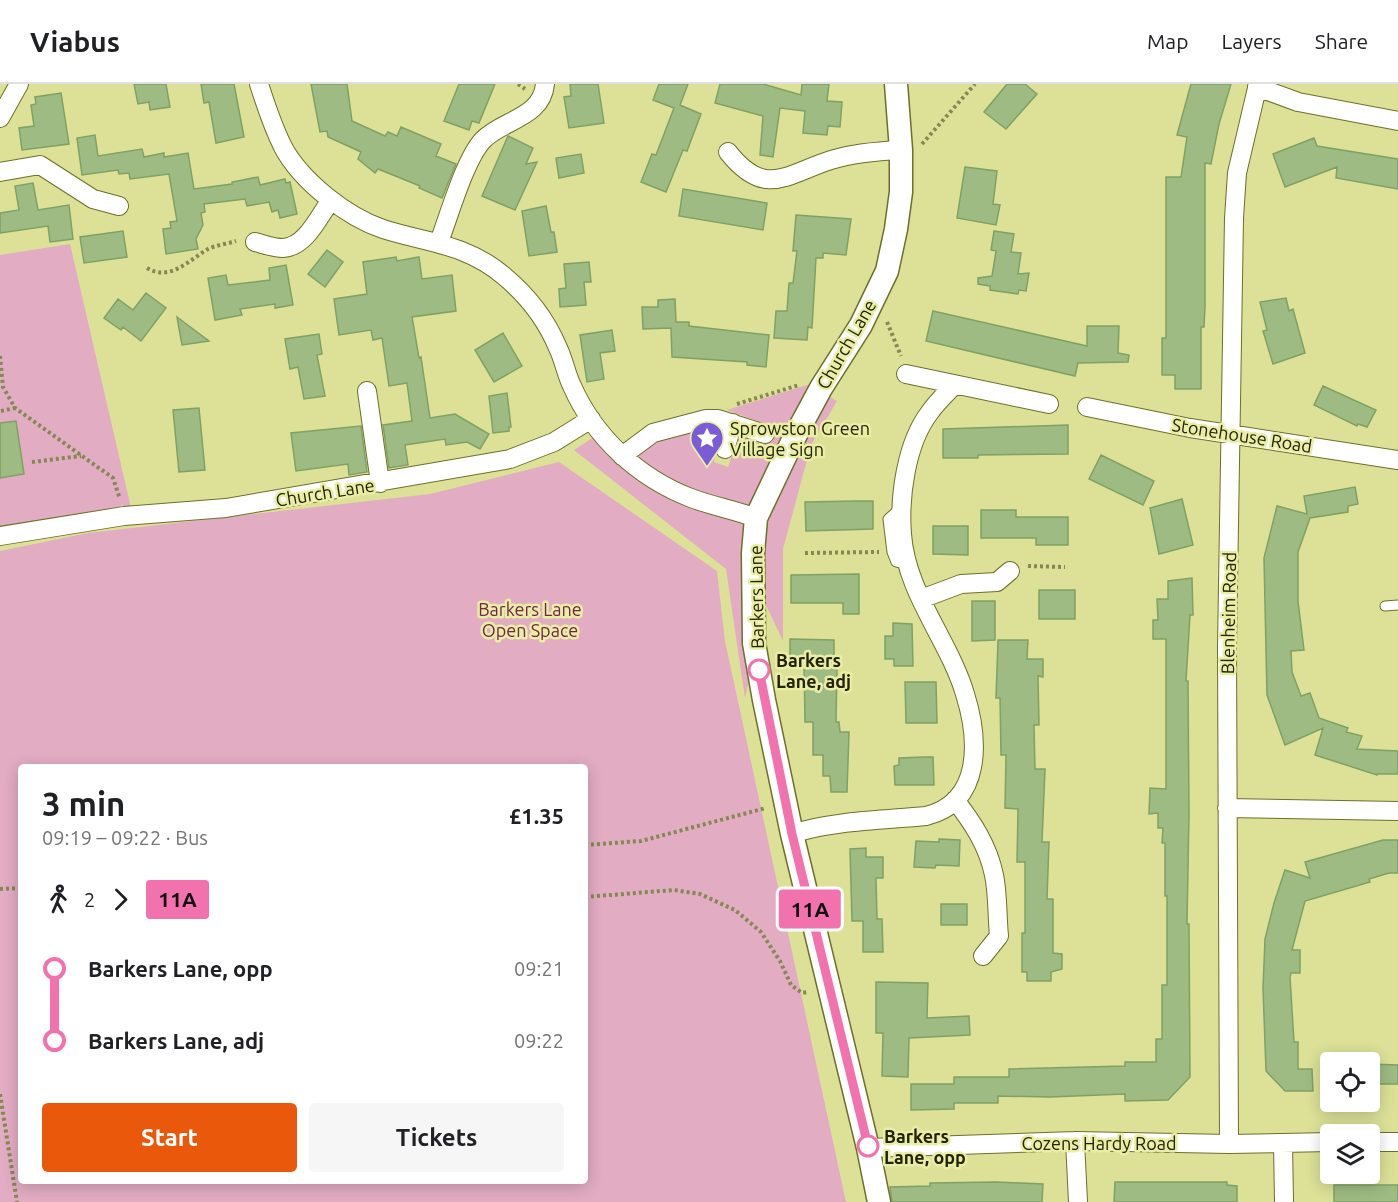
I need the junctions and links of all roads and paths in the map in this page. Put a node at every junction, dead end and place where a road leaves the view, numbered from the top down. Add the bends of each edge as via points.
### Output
1 (19, 84) edge
2 (259, 84) edge
3 (545, 84) edge
4 (896, 84) edge
5 (975, 84) edge
6 (1258, 85) edge
7 (0, 118) edge
8 (1398, 121) edge
9 (901, 150) junction
10 (728, 152) dead end
11 (0, 169) edge
12 (331, 200) junction
13 (119, 206) dead end
14 (255, 242) joint
15 (440, 242) junction
16 (147, 268) dead end
17 (890, 312) dead end
18 (896, 346) dead end
19 (0, 356) edge
20 (906, 374) dead end
21 (954, 385) junction
22 (821, 388) junction
23 (368, 391) dead end
24 (1049, 404) dead end
25 (1087, 407) dead end
26 (15, 408) junction
27 (1, 411) edge
28 (591, 419) junction
29 (725, 421) junction
30 (765, 434) dead end
31 (1231, 434) junction
32 (725, 449) dead end
33 (81, 456) junction
34 (622, 456) junction
35 (1398, 460) edge
36 (32, 462) dead end
37 (380, 483) junction
38 (122, 505) dead end
39 (901, 507) junction
40 (756, 518) junction
41 (0, 536) edge
42 (892, 552) junction
43 (805, 553) dead end
44 (908, 565) junction
45 (1065, 567) dead end
46 (1010, 571) joint
47 (921, 599) junction
48 (1398, 605) edge
49 (1385, 606) dead end
50 (955, 800) junction
51 (786, 803) junction
52 (1227, 808) junction
53 (1398, 811) edge
54 (792, 834) junction
55 (588, 845) edge
56 (18, 888) edge
57 (0, 889) edge
58 (588, 897) edge
59 (983, 956) dead end
60 (830, 987) junction
61 (0, 1094) edge
62 (1075, 1141) junction
63 (1380, 1142) edge
64 (1398, 1142) edge
65 (1283, 1143) junction
66 (1320, 1143) edge
67 (1229, 1144) junction
68 (868, 1148) junction
69 (17, 1202) edge
70 (879, 1202) edge
71 (1078, 1202) edge
72 (1284, 1202) edge

1 - 7 street
2 - 12 street via 284,149 304,176
3 - 15 street via 533,109 493,130 481,142 472,156
4 - 9 street, Church Lane
5 - 9 path via 919,148
6 - 8 street via 1298,102
6 - 31 street, Blenheim Road via 1237,173
9 - 10 street via 852,155 773,180 741,169
9 - 22 street, Church Lane via 901,192 887,271 861,326
11 - 13 street via 40,165 93,199
12 - 14 street via 304,239 293,246 281,248
12 - 15 street via 383,229
14 - 16 path via 210,248 166,273
15 - 28 street via 477,257 527,296 546,322 572,387
17 - 18 path via 886,323
19 - 26 path via 3,387
20 - 21 street
21 - 24 street
21 - 39 street via 928,413 912,446
22 - 29 path via 810,382 725,407
22 - 40 street, Church Lane
23 - 37 street
25 - 31 street, Stonehouse Road
26 - 27 path
26 - 33 path
28 - 34 street
28 - 37 street, Church Lane via 554,442 510,459
29 - 30 street
29 - 32 street
29 - 34 street via 706,419 653,433
31 - 35 street, Stonehouse Road
31 - 52 street, Blenheim Road
33 - 36 path
33 - 38 path via 113,478
34 - 40 street via 692,498
37 - 41 street, Church Lane via 226,508 124,516
39 - 42 lane via 888,519
39 - 44 street
40 - 51 street, Barkers Lane via 754,643
42 - 43 path
42 - 44 lane via 896,562
44 - 47 street
45 - 46 path via 1025,566
46 - 47 street via 997,582 961,584
47 - 50 street via 950,656 972,726 974,761 968,784
48 - 49 lane
50 - 54 street via 939,813 926,816 804,829
50 - 59 street via 972,821 995,876 999,936
51 - 54 street, Barkers Lane
51 - 55 path via 641,841
52 - 53 street
52 - 67 street, Blenheim Road
54 - 60 street, Barkers Lane
56 - 57 path
58 - 60 path via 674,890 700,894 735,910 761,932 791,985 802,993
60 - 68 street, Barkers Lane
61 - 69 path
62 - 67 street, Cozens Hardy Road
62 - 68 street, Cozens Hardy Road
62 - 71 street
63 - 64 street
65 - 66 street, Cozens Hardy Road
65 - 67 street, Cozens Hardy Road
65 - 72 street
68 - 70 street, Barkers Lane

